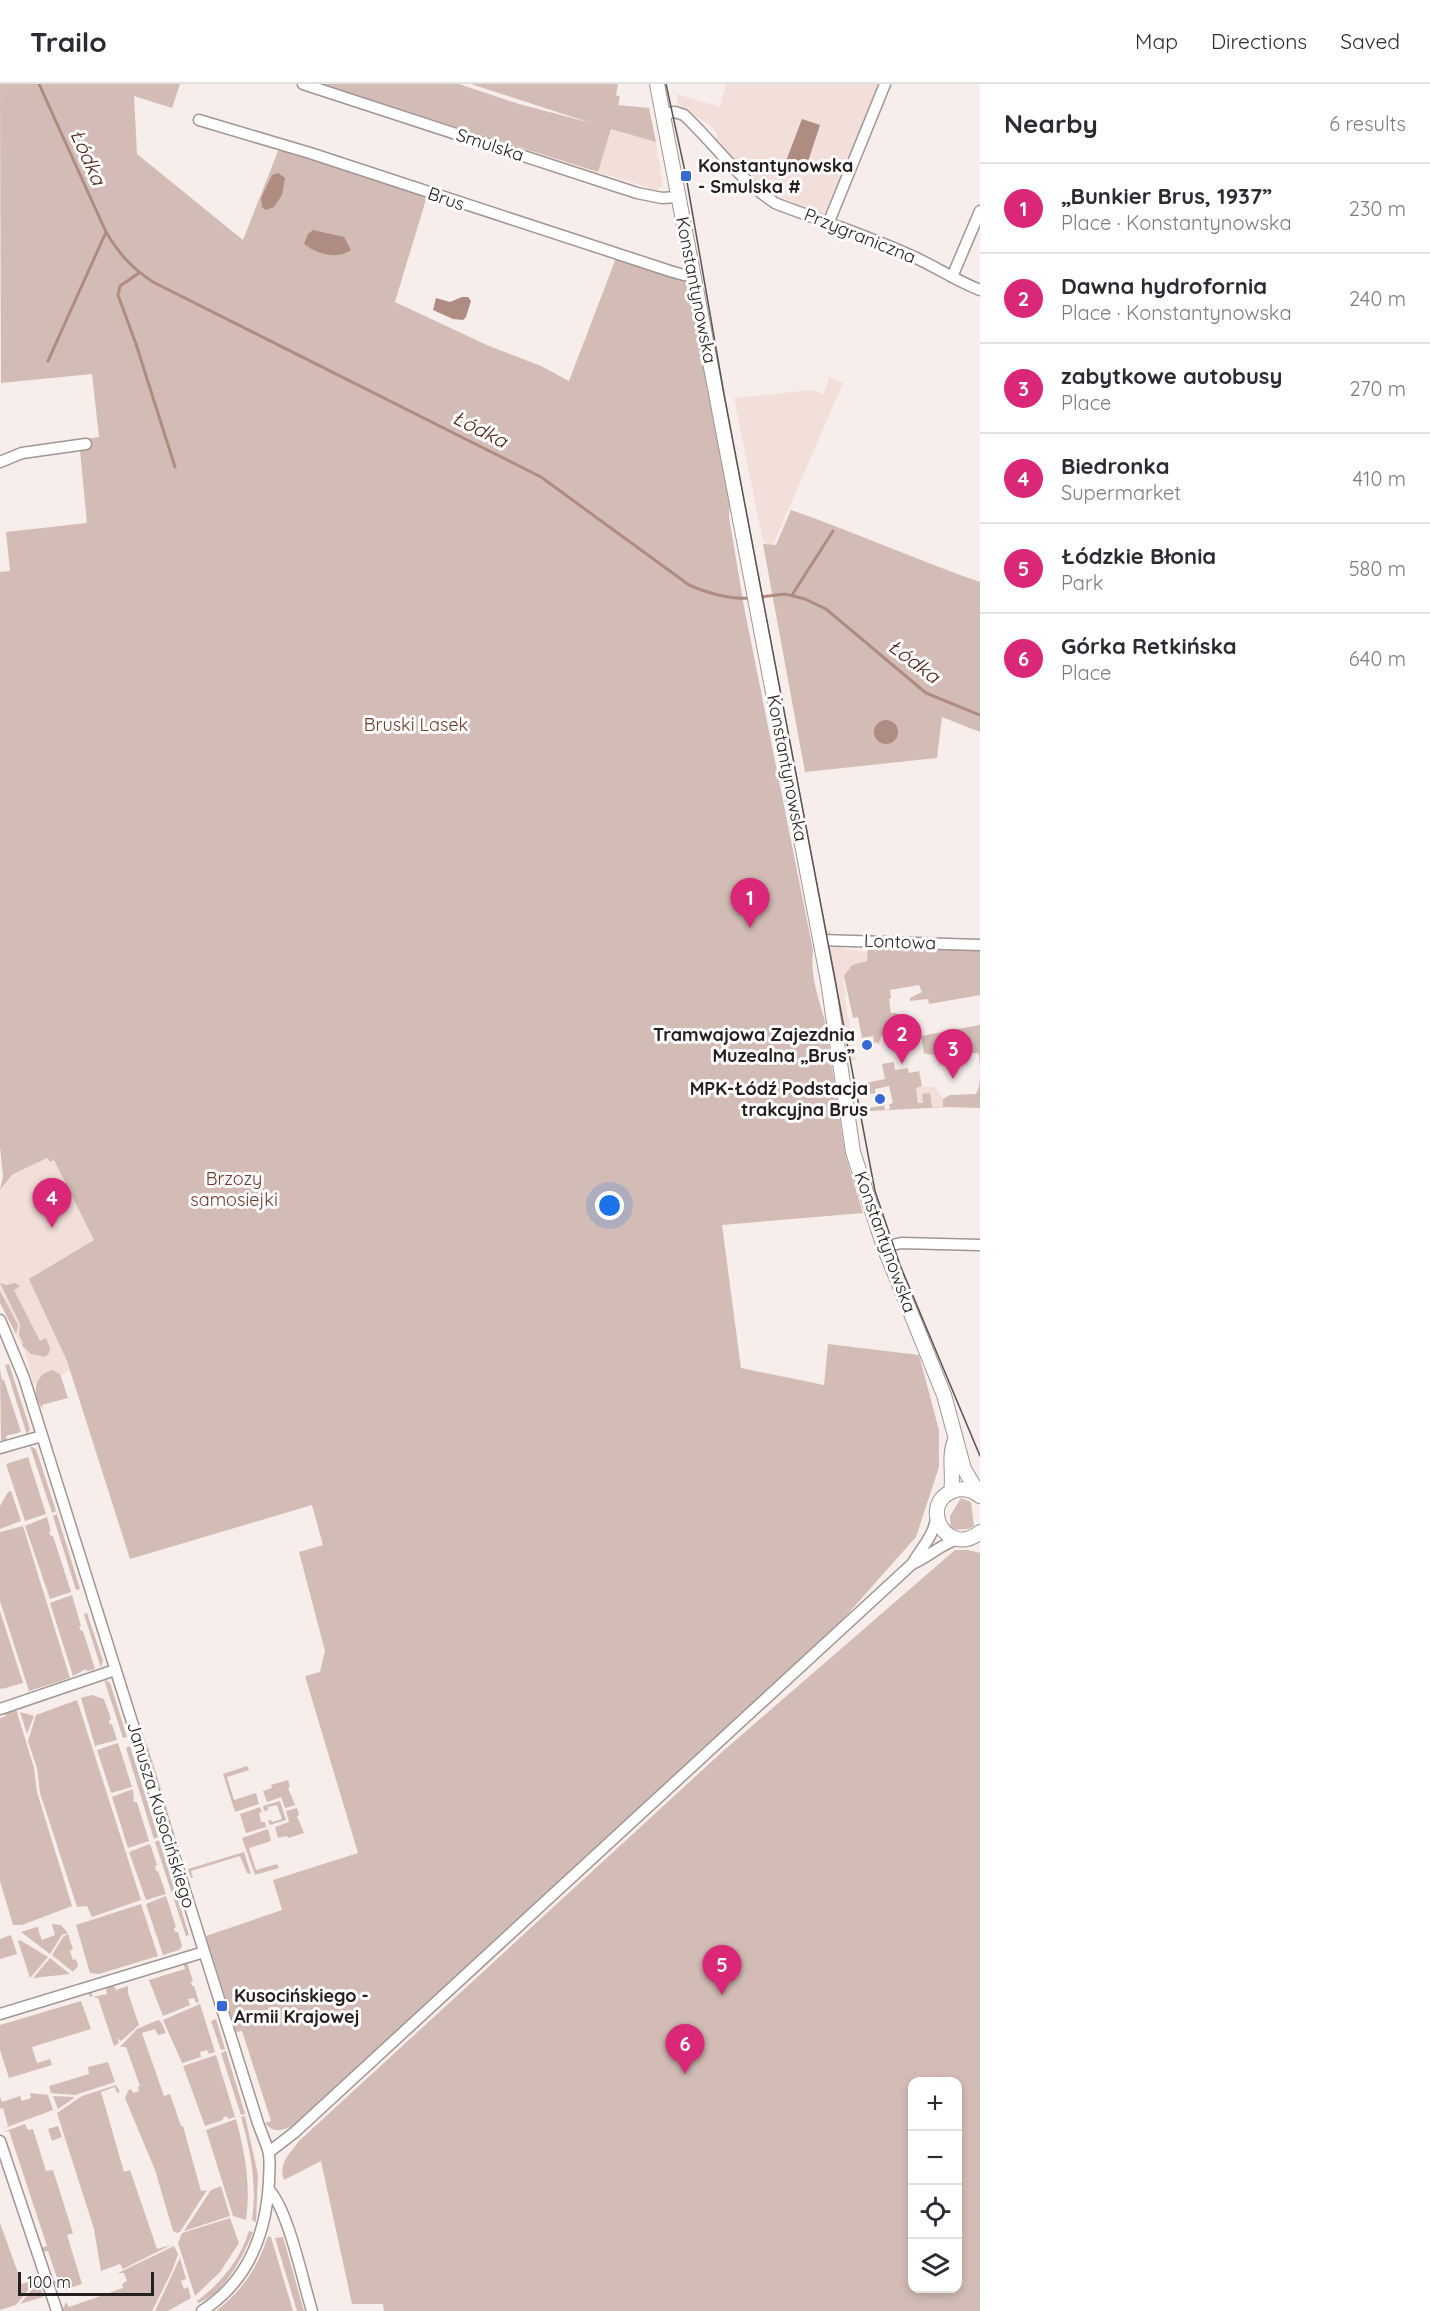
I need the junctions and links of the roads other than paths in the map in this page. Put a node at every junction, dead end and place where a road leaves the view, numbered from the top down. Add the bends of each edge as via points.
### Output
1 (303, 84) edge
2 (657, 84) edge
3 (885, 84) edge
4 (662, 114) junction
5 (199, 120) dead end
6 (678, 197) junction
7 (980, 211) edge
8 (828, 224) junction
9 (694, 274) junction
10 (952, 277) junction
11 (980, 290) edge
12 (86, 444) dead end
13 (0, 462) edge
14 (820, 940) junction
15 (980, 945) edge
16 (980, 1245) edge
17 (884, 1247) junction
18 (0, 1320) edge
19 (42, 1436) junction
20 (955, 1440) junction
21 (0, 1448) edge
22 (951, 1492) junction
23 (980, 1496) edge
24 (937, 1515) junction
25 (980, 1532) edge
26 (962, 1540) junction
27 (980, 1546) edge
28 (912, 1564) junction
29 (116, 1670) junction
30 (0, 1708) edge
31 (204, 1952) junction
32 (0, 2013) edge
33 (0, 2141) edge
34 (269, 2152) junction
35 (268, 2190) junction
36 (57, 2311) edge
37 (202, 2311) edge
38 (312, 2311) edge

1 - 6 street, Smulska via 636,193
2 - 4 main road, Konstantynowska
3 - 8 street
4 - 6 main road, Konstantynowska
4 - 8 street, Przygraniczna via 684,115 755,189 775,202
5 - 9 street, Brus via 670,271
6 - 9 main road, Konstantynowska
7 - 10 street
8 - 10 street, Przygraniczna via 914,257
9 - 14 main road, Konstantynowska
10 - 11 street, Przygraniczna
12 - 13 street via 22,453
14 - 15 street, Lontowa
14 - 17 main road, Konstantynowska via 854,1152
16 - 17 street via 901,1243
17 - 20 main road, Konstantynowska via 939,1381
18 - 19 street, Janusza Kusocińskiego via 22,1371
19 - 21 street
19 - 29 street, Janusza Kusocińskiego
20 - 22 main road, Konstantynowska via 951,1449
20 - 23 main road, Konstantynowska via 967,1477
22 - 23 main road via 966,1489
22 - 24 main road via 940,1503
24 - 26 main road via 945,1533
24 - 28 street via 930,1540
25 - 26 main road
26 - 27 main road
26 - 28 street via 951,1541
28 - 34 street
29 - 30 street
29 - 31 street, Janusza Kusocińskiego
31 - 32 street
31 - 34 street, Janusza Kusocińskiego
33 - 36 street
34 - 35 street, Janusza Kusocińskiego
35 - 37 street, Janusza Kusocińskiego via 261,2233 250,2260 227,2291
35 - 38 street via 283,2212

